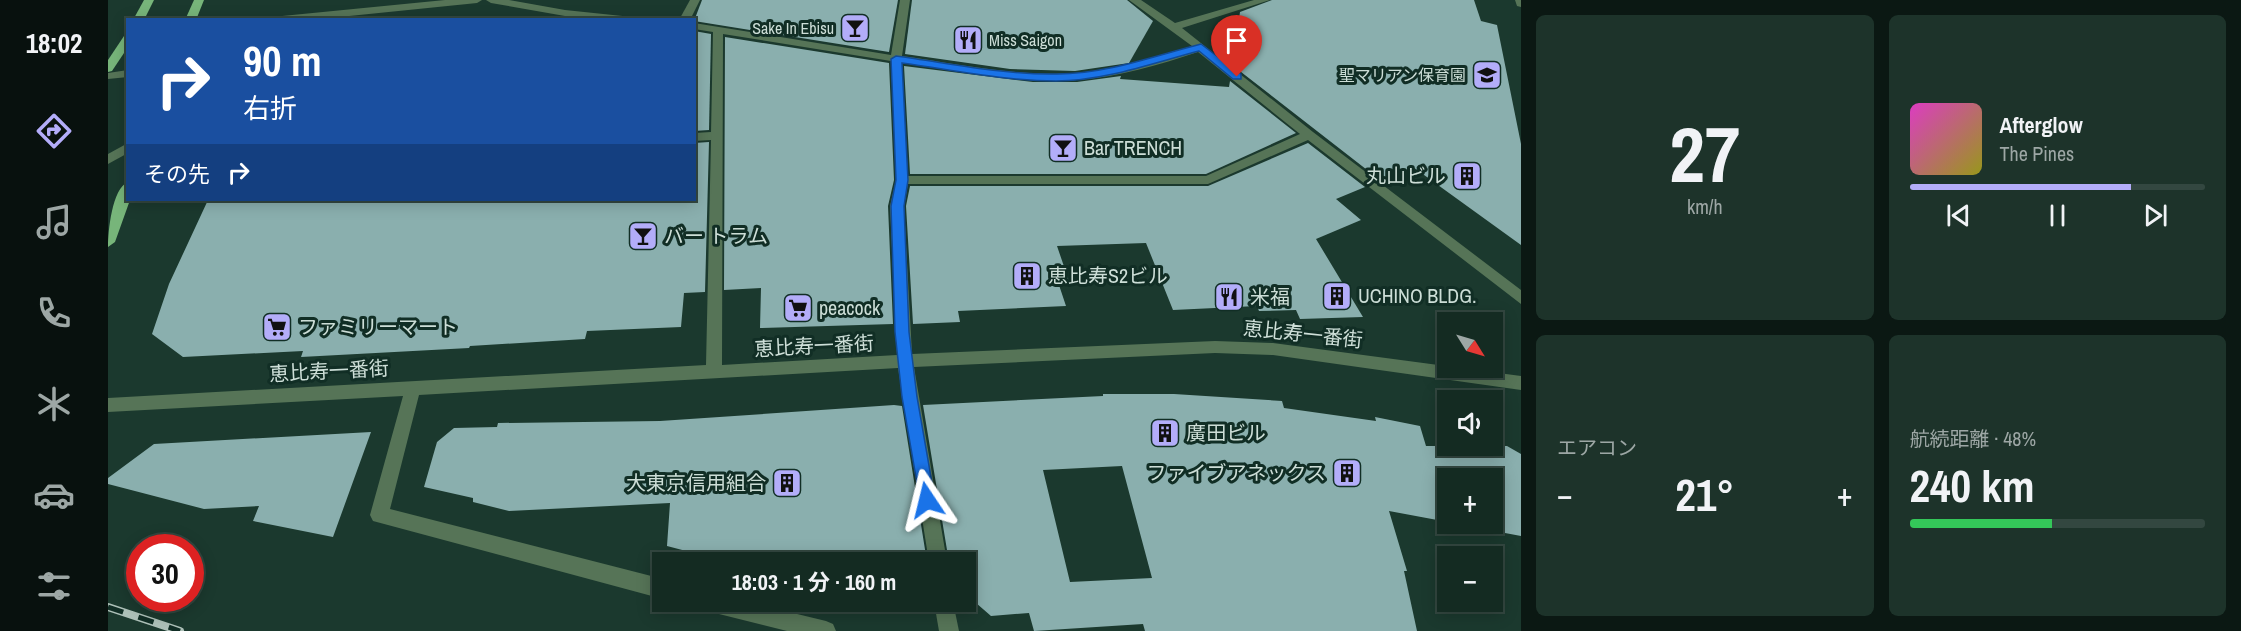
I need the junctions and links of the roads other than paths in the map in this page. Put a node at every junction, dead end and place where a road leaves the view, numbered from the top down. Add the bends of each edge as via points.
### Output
1 (149, 0) edge
2 (199, 0) edge
3 (477, 0) edge
4 (491, 0) edge
5 (695, 0) edge
6 (905, 0) edge
7 (1134, 0) edge
8 (1265, 0) edge
9 (417, 6) junction
10 (139, 18) edge
11 (191, 18) edge
12 (293, 18) edge
13 (414, 18) edge
14 (613, 18) edge
15 (685, 18) edge
16 (696, 26) edge
17 (1174, 27) junction
18 (718, 30) junction
19 (126, 41) edge
20 (1201, 47) junction
21 (896, 59) junction
22 (108, 69) edge
23 (126, 74) edge
24 (108, 76) edge
25 (1309, 135) junction
26 (717, 136) junction
27 (696, 138) edge
28 (126, 148) edge
29 (108, 160) edge
30 (902, 180) junction
31 (126, 192) edge
32 (108, 242) edge
33 (1521, 298) edge
34 (906, 362) junction
35 (714, 372) junction
36 (1521, 383) edge
37 (413, 388) junction
38 (108, 405) edge
39 (936, 552) edge
40 (652, 586) edge
41 (750, 612) edge
42 (946, 612) edge
43 (825, 631) edge
44 (949, 631) edge

1 - 10 main road
2 - 11 main road
3 - 9 street
4 - 14 street
5 - 15 street
6 - 21 street
7 - 17 street
8 - 17 street
9 - 12 street
9 - 13 street
16 - 18 street
17 - 20 street
18 - 21 street
18 - 26 street
19 - 22 main road
20 - 21 street via 1101,73 1058,78
20 - 25 street
21 - 30 street
23 - 24 street
25 - 30 street via 1208,180
25 - 33 street
26 - 27 street
26 - 35 street
28 - 29 street
30 - 34 street via 897,206
31 - 32 main road
34 - 35 street, 恵比寿一番街
34 - 36 street, 恵比寿一番街 via 1238,348
34 - 39 street
35 - 37 street, 恵比寿一番街
37 - 38 street, 恵比寿一番街
37 - 40 street via 379,516
41 - 43 street
42 - 44 street

